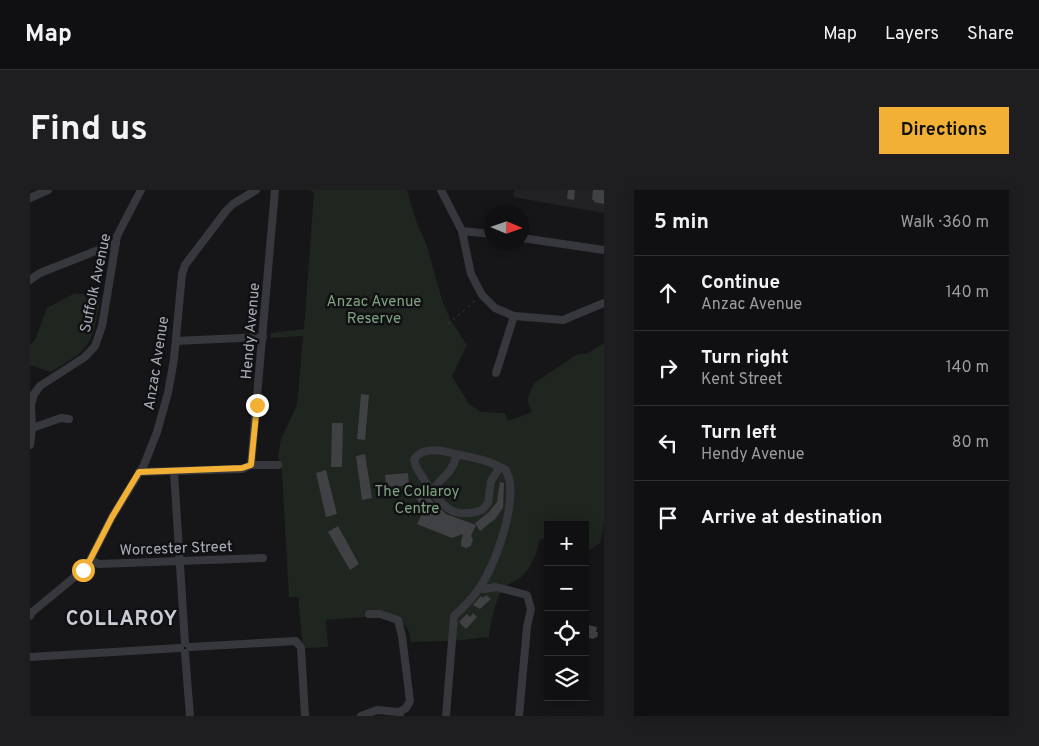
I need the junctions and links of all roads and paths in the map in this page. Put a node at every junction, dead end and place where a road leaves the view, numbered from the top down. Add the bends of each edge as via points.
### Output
1 (48, 190) edge
2 (141, 190) edge
3 (256, 190) edge
4 (275, 190) edge
5 (441, 190) edge
6 (30, 198) edge
7 (462, 231) junction
8 (484, 233) edge
9 (529, 239) edge
10 (116, 244) junction
11 (604, 250) edge
12 (30, 280) edge
13 (482, 295) junction
14 (604, 303) edge
15 (514, 316) junction
16 (448, 324) dead end
17 (263, 337) junction
18 (176, 341) junction
19 (496, 373) dead end
20 (69, 419) dead end
21 (32, 428) junction
22 (30, 446) edge
23 (460, 456) junction
24 (251, 465) junction
25 (278, 465) dead end
26 (500, 466) junction
27 (139, 472) junction
28 (174, 472) junction
29 (432, 492) junction
30 (263, 558) dead end
31 (90, 560) junction
32 (179, 561) junction
33 (480, 588) junction
34 (30, 613) edge
35 (369, 614) dead end
36 (185, 648) junction
37 (30, 657) edge
38 (400, 714) edge
39 (190, 716) edge
40 (305, 716) edge
41 (362, 716) edge
42 (446, 716) edge
43 (519, 716) edge

1 - 6 street
2 - 10 street, Suffolk Avenue
3 - 18 street, Anzac Avenue via 226,211 185,265
4 - 17 street, Hendy Avenue
5 - 7 street
7 - 8 street
7 - 13 street via 471,274
9 - 11 street
10 - 12 street via 40,272
10 - 21 street, Suffolk Avenue via 102,326 95,346 85,357 40,386 30,405
13 - 15 street via 495,308
13 - 16 path
14 - 15 street via 563,320
15 - 19 street
17 - 18 street
17 - 24 street, Hendy Avenue
18 - 27 street, Anzac Avenue via 168,393 157,432
20 - 21 street via 61,418
21 - 22 street, Suffolk Avenue
23 - 26 street via 483,459
23 - 29 street via 456,457 446,478
23 - 29 street via 432,450 418,454 414,459
24 - 25 street
24 - 28 street
26 - 29 street via 491,482 488,503 482,510 462,515 438,501
26 - 33 street via 506,470 510,483 510,500 498,550
27 - 28 street
27 - 31 street, Anzac Avenue
28 - 32 street
30 - 32 street, Worcester Street
31 - 32 street, Worcester Street via 99,564
31 - 34 street, Anzac Avenue via 83,570
32 - 36 street
33 - 42 street via 454,616
33 - 43 street via 496,587 527,595 531,609
35 - 38 street via 398,620 410,701
36 - 37 street
36 - 39 street
36 - 40 street via 296,641 301,648
38 - 41 street via 377,710

